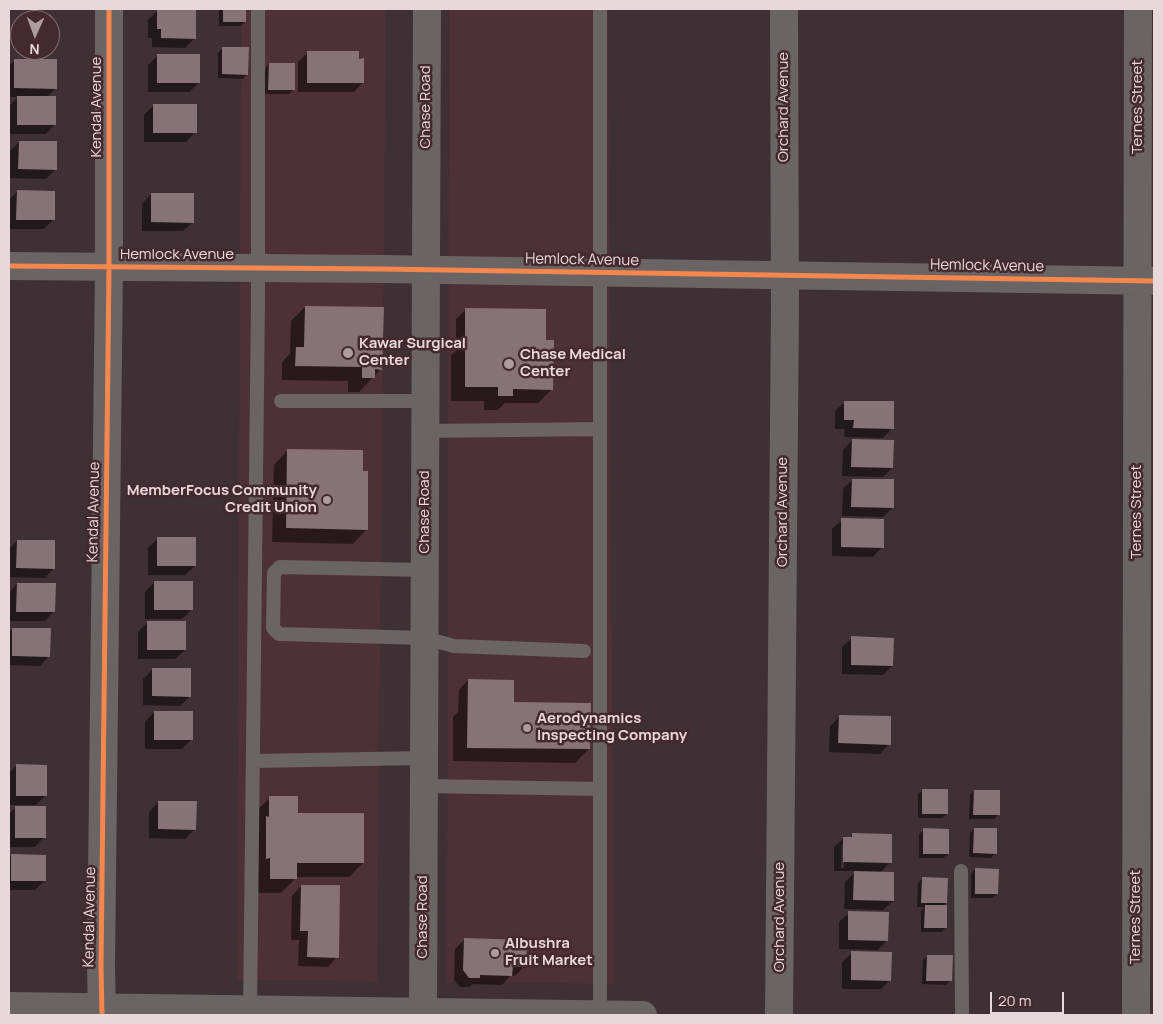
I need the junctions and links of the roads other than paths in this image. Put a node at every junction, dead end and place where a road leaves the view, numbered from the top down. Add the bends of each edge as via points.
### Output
1 (109, 9) edge
2 (258, 9) edge
3 (426, 9) edge
4 (600, 9) edge
5 (784, 9) edge
6 (1138, 9) edge
7 (9, 266) edge
8 (109, 267) junction
9 (259, 268) junction
10 (426, 270) junction
11 (600, 272) junction
12 (784, 275) junction
13 (1146, 281) edge
14 (281, 401) dead end
15 (425, 401) junction
16 (600, 429) junction
17 (426, 431) junction
18 (425, 570) junction
19 (425, 638) junction
20 (584, 651) dead end
21 (424, 758) junction
22 (253, 761) junction
23 (424, 786) junction
24 (600, 789) junction
25 (961, 872) dead end
26 (9, 1006) edge
27 (102, 1011) edge
28 (250, 1012) edge
29 (423, 1014) edge
30 (600, 1015) edge
31 (643, 1015) edge
32 (779, 1015) edge
33 (962, 1015) edge
34 (1136, 1015) edge

1 - 8 street, Kendal Avenue
2 - 9 lane
3 - 10 street, Chase Road
4 - 11 lane
5 - 12 street, Orchard Avenue
6 - 13 street, Ternes Street
7 - 8 street, Hemlock Avenue
8 - 9 street, Hemlock Avenue
8 - 27 street, Kendal Avenue
9 - 10 street, Hemlock Avenue
9 - 22 lane
10 - 11 street, Hemlock Avenue
10 - 15 street, Chase Road
11 - 12 street, Hemlock Avenue
11 - 16 lane
12 - 13 street, Hemlock Avenue
12 - 32 street, Orchard Avenue
13 - 34 street, Ternes Street
14 - 15 lane
15 - 17 street, Chase Road
16 - 17 lane
16 - 24 lane
17 - 18 street, Chase Road
18 - 19 street, Chase Road
18 - 19 lane via 280,567 274,573 273,628 279,634
19 - 20 lane via 454,646
19 - 21 street, Chase Road
21 - 22 lane
21 - 23 street, Chase Road
22 - 28 lane
23 - 24 lane
23 - 29 street, Chase Road
24 - 30 lane
25 - 33 lane
26 - 27 street
27 - 28 street
28 - 29 street
29 - 30 street
30 - 31 street

